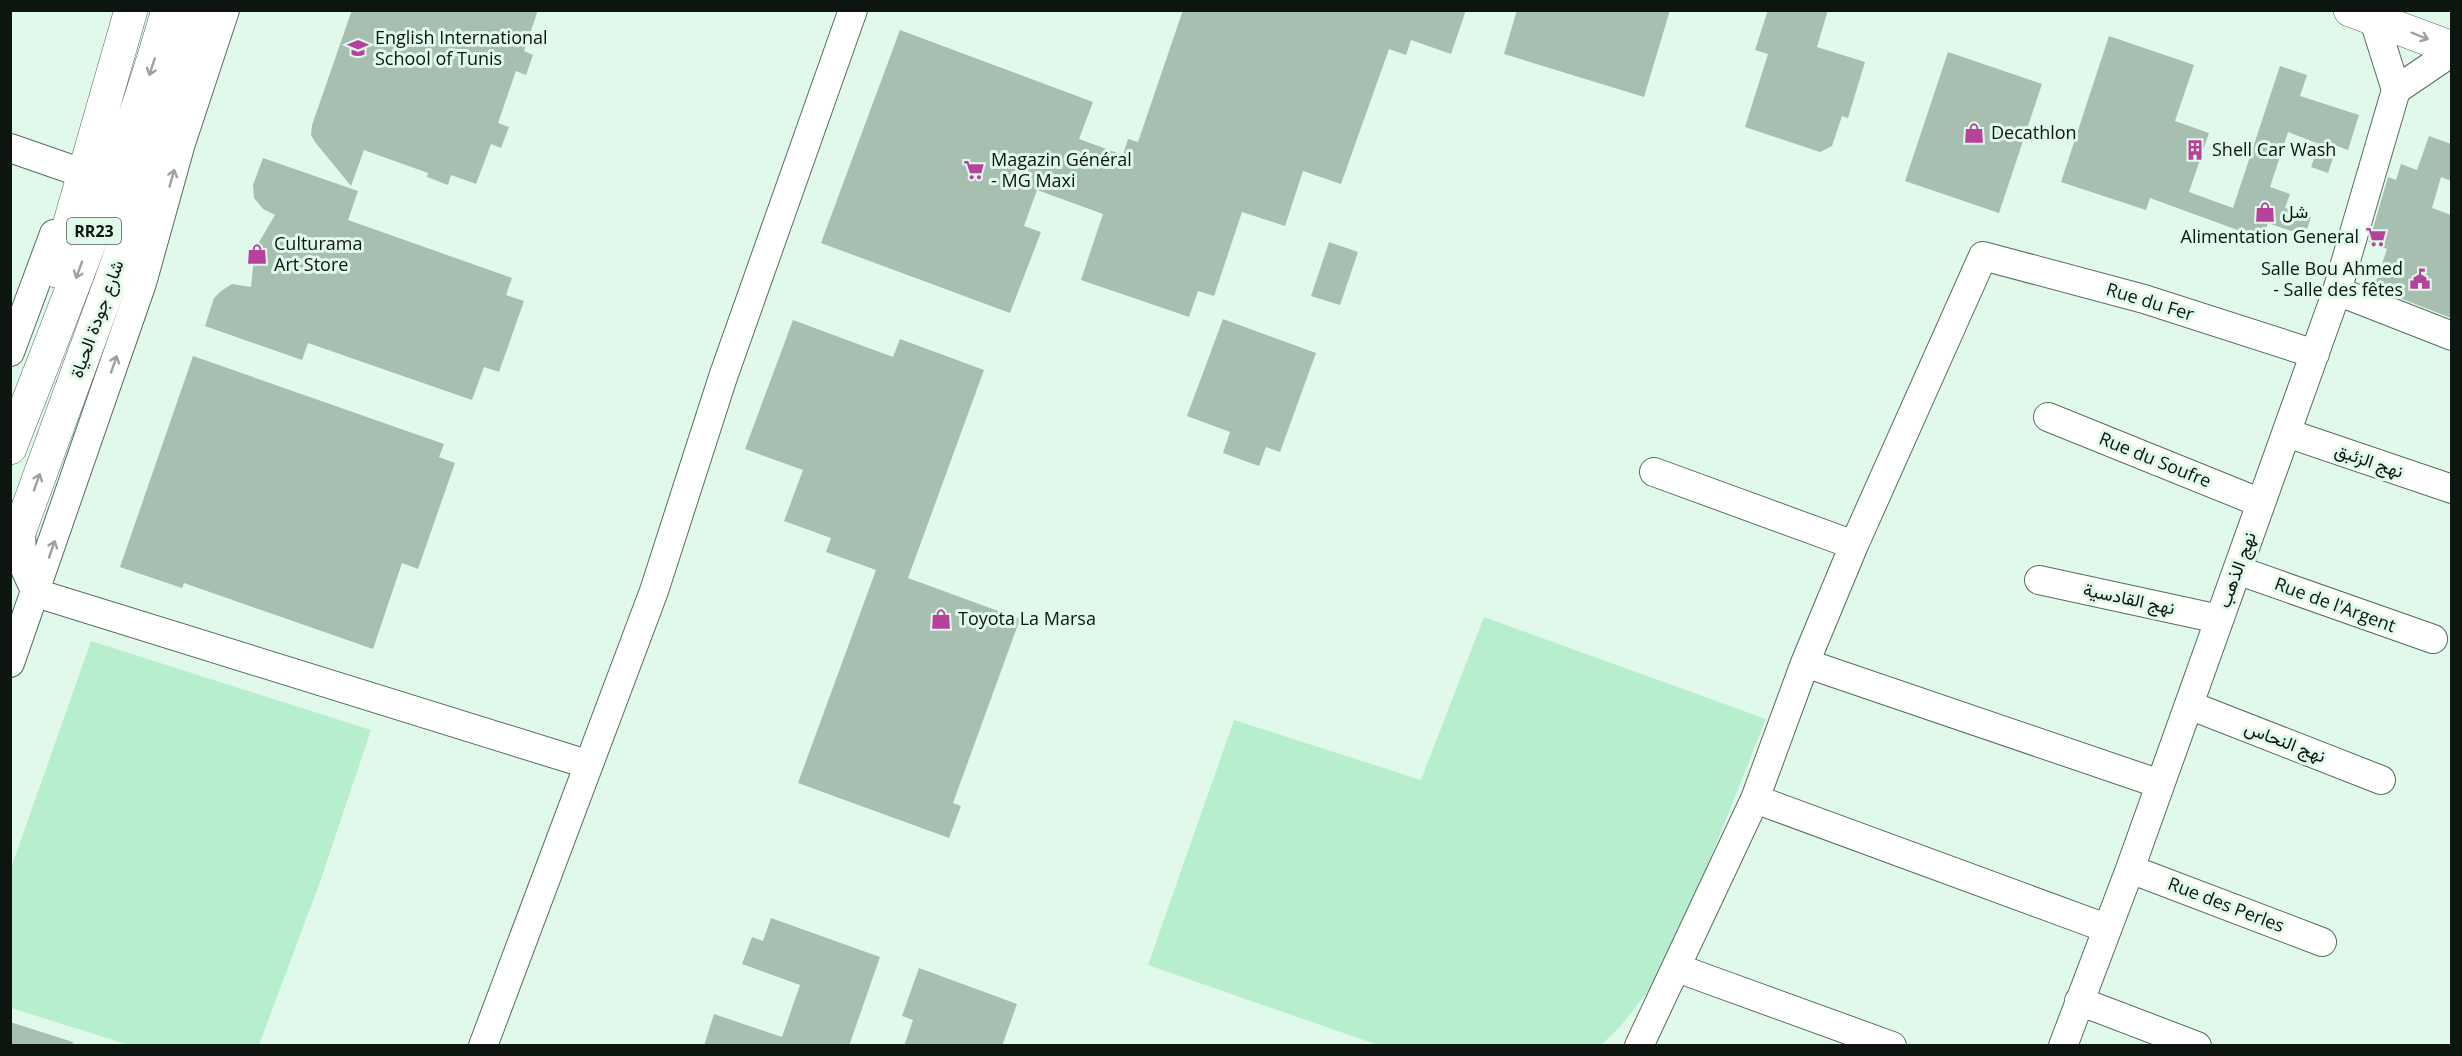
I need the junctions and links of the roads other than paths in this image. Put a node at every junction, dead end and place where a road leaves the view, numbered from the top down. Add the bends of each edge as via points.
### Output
1 (131, 10) edge
2 (168, 10) edge
3 (196, 10) edge
4 (212, 10) edge
5 (225, 10) edge
6 (853, 10) edge
7 (2361, 14) edge
8 (2451, 50) edge
9 (2396, 90) junction
10 (10, 148) edge
11 (82, 173) junction
12 (139, 204) junction
13 (2337, 291) junction
14 (2451, 336) edge
15 (10, 352) edge
16 (2315, 354) junction
17 (10, 397) edge
18 (2048, 417) dead end
19 (2287, 433) junction
20 (10, 448) edge
21 (1654, 472) dead end
22 (2451, 489) edge
23 (2261, 503) junction
24 (21, 525) junction
25 (1854, 545) junction
26 (10, 557) edge
27 (2237, 570) junction
28 (2039, 580) dead end
29 (36, 593) junction
30 (2219, 619) junction
31 (2433, 639) dead end
32 (10, 663) edge
33 (1805, 663) junction
34 (2189, 705) junction
35 (587, 764) junction
36 (2381, 780) dead end
37 (2160, 784) junction
38 (1755, 799) junction
39 (2130, 869) junction
40 (2106, 928) junction
41 (2322, 942) dead end
42 (1677, 968) junction
43 (2079, 1001) junction
44 (483, 1046) edge
45 (1639, 1046) edge
46 (1892, 1046) edge
47 (2063, 1046) edge
48 (2197, 1046) edge

1 - 11 highway
2 -> 20 highway, شارع جودة الحياة / RR23 via 107,195
3 - 12 highway, شارع جودة الحياة / RR23
4 - 12 highway
29 -> 5 street via 142,283
6 - 35 street via 723,377 654,591
7 -> 8 highway
7 - 9 street
8 - 9 street
9 - 13 street, نهج الذهب
10 - 11 street
11 - 15 street
11 - 17 highway via 67,241
24 -> 12 highway, شارع جودة الحياة / RR23
13 - 14 street
13 - 16 street, نهج الذهب
16 - 19 street, نهج الذهب
16 - 25 street, Rue du Fer via 2144,299 1983,256
18 - 23 street, Rue du Soufre
19 - 22 street, نهج الزئبق
19 - 23 street, نهج الذهب
21 - 25 street
23 - 27 street, نهج الذهب
24 - 26 highway, شارع جودة الحياة / RR23
24 - 29 street via 22,562
25 - 33 street
27 - 30 street, نهج الذهب
27 - 31 street, Rue de l'Argent
28 - 30 street, نهج القادسية
29 - 32 street
29 - 35 street
30 - 34 street, نهج الذهب
33 - 37 street
33 - 38 street
34 - 36 street, نهج النحاس
34 - 37 street, نهج الذهب
35 - 44 street
37 - 39 street, نهج الذهب
38 - 40 street
38 - 42 street
39 - 40 street, نهج الذهب
39 - 41 street, Rue des Perles
40 - 43 street, نهج الذهب
42 - 45 street
42 - 46 street
43 - 47 street, نهج الذهب
43 - 48 street

